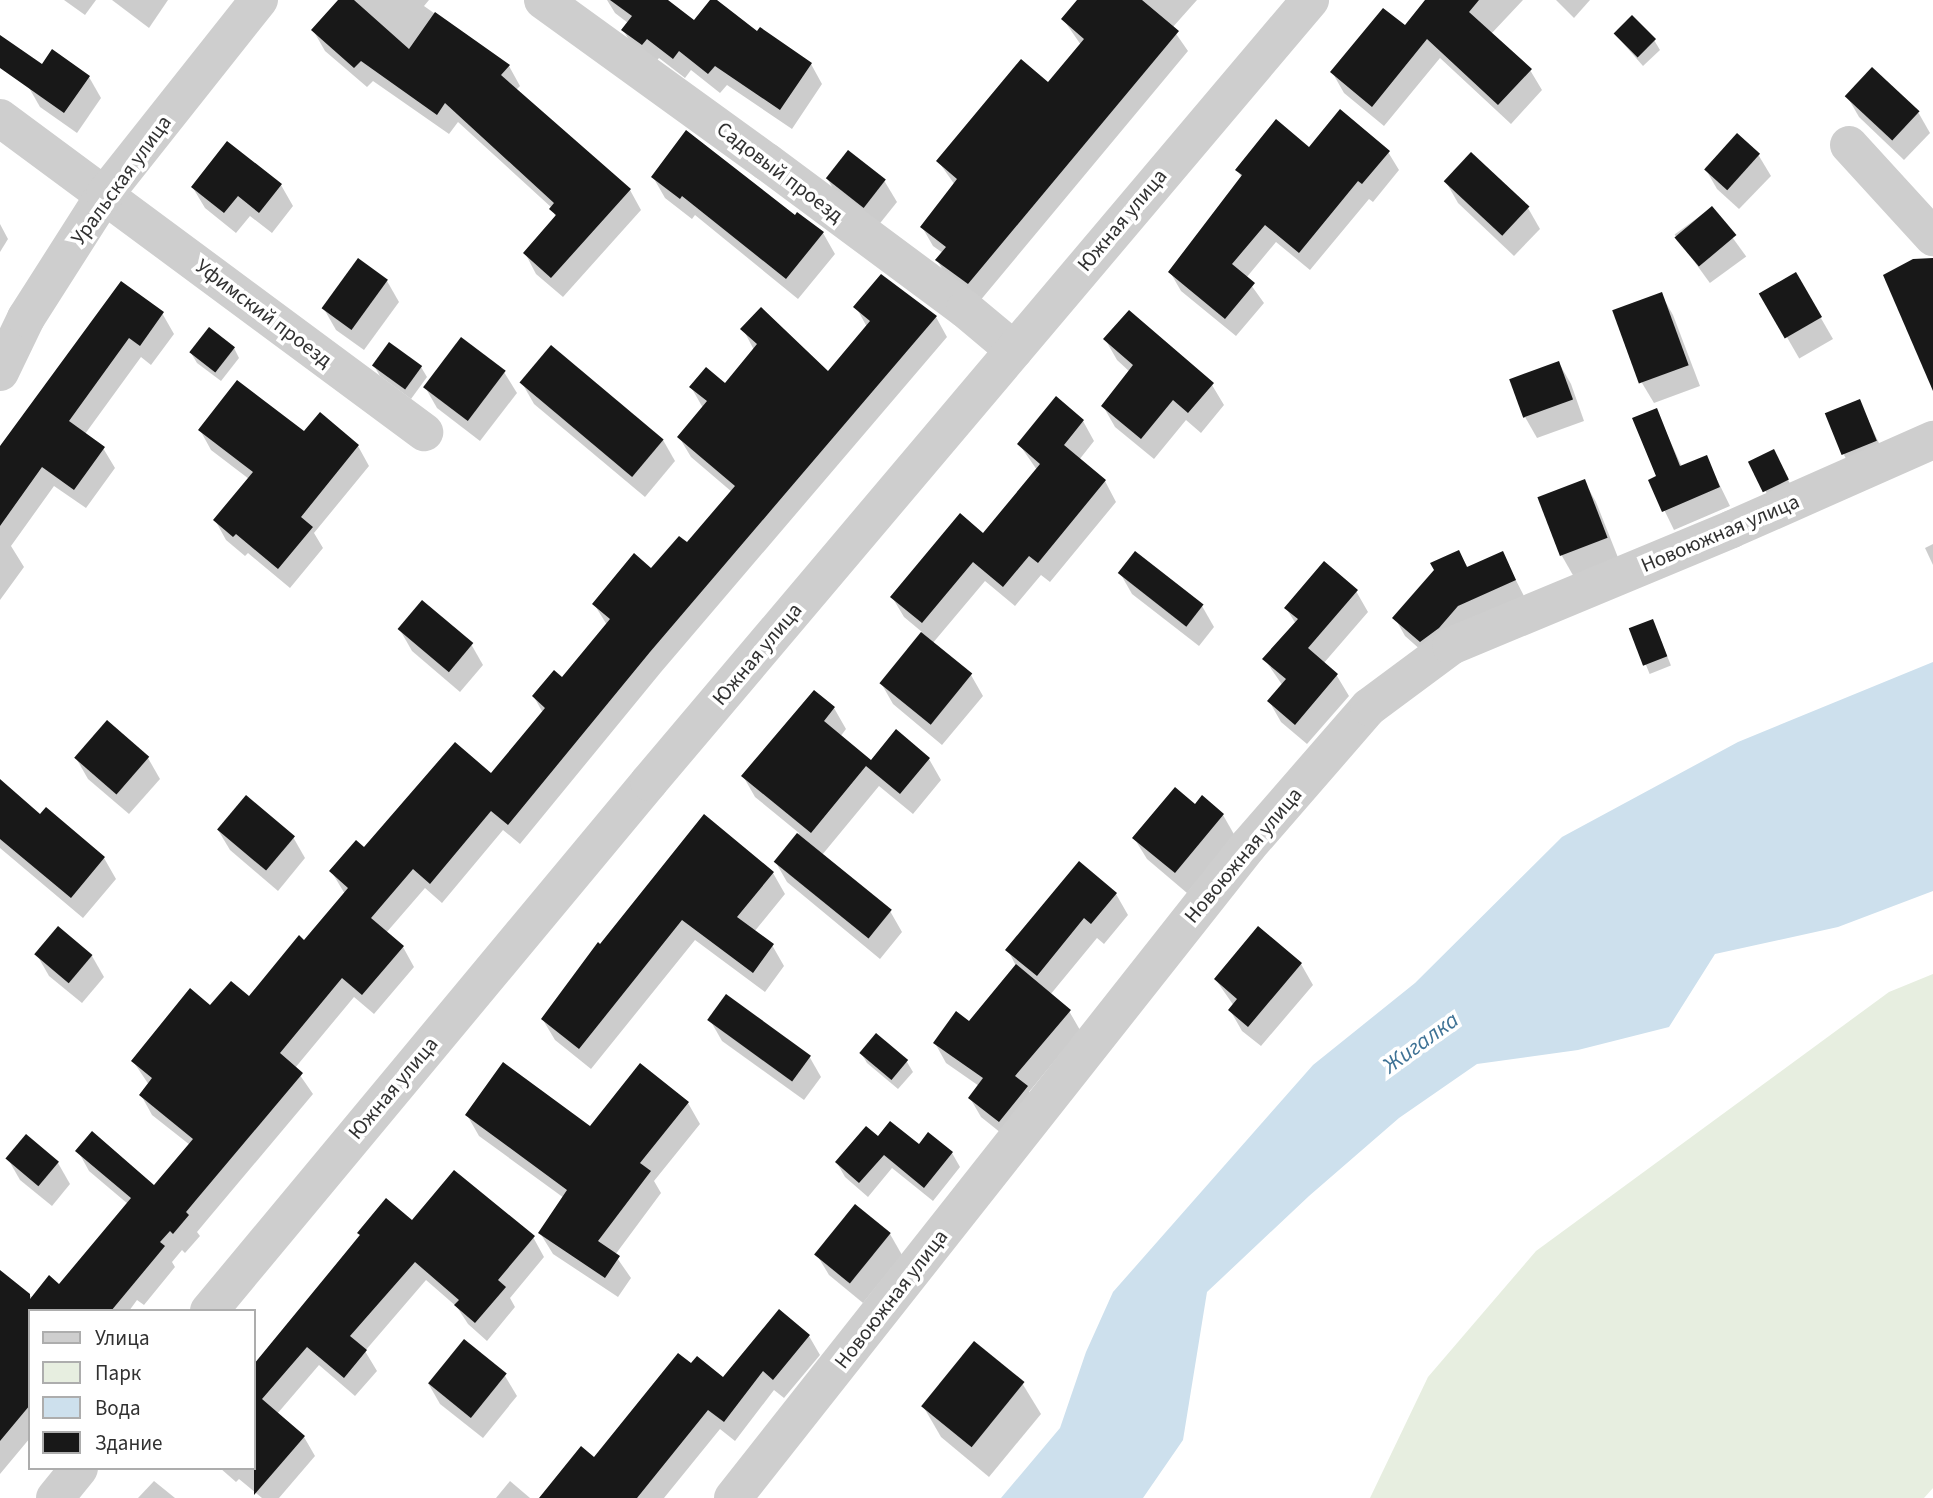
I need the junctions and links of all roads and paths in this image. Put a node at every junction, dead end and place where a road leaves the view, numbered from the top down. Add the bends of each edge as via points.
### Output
1 (259, 0) edge
2 (543, 0) edge
3 (1310, 0) edge
4 (0, 118) edge
5 (1849, 145) dead end
6 (105, 194) junction
7 (1933, 237) edge
8 (1014, 350) junction
9 (0, 372) edge
10 (424, 432) dead end
11 (1933, 440) edge
12 (211, 1309) edge
13 (77, 1470) edge
14 (55, 1498) edge
15 (733, 1498) edge

1 - 6 street, Уральская улица
2 - 8 street, Садовый проезд via 778,170
3 - 8 street, Южная улица
4 - 6 street, Уфимский проезд
5 - 7 street
6 - 9 street, Уральская улица via 26,318
6 - 10 street, Уфимский проезд
8 - 12 street, Южная улица
11 - 15 street, Новоюжная улица via 1451,646 1369,707 1240,856
13 - 14 street

